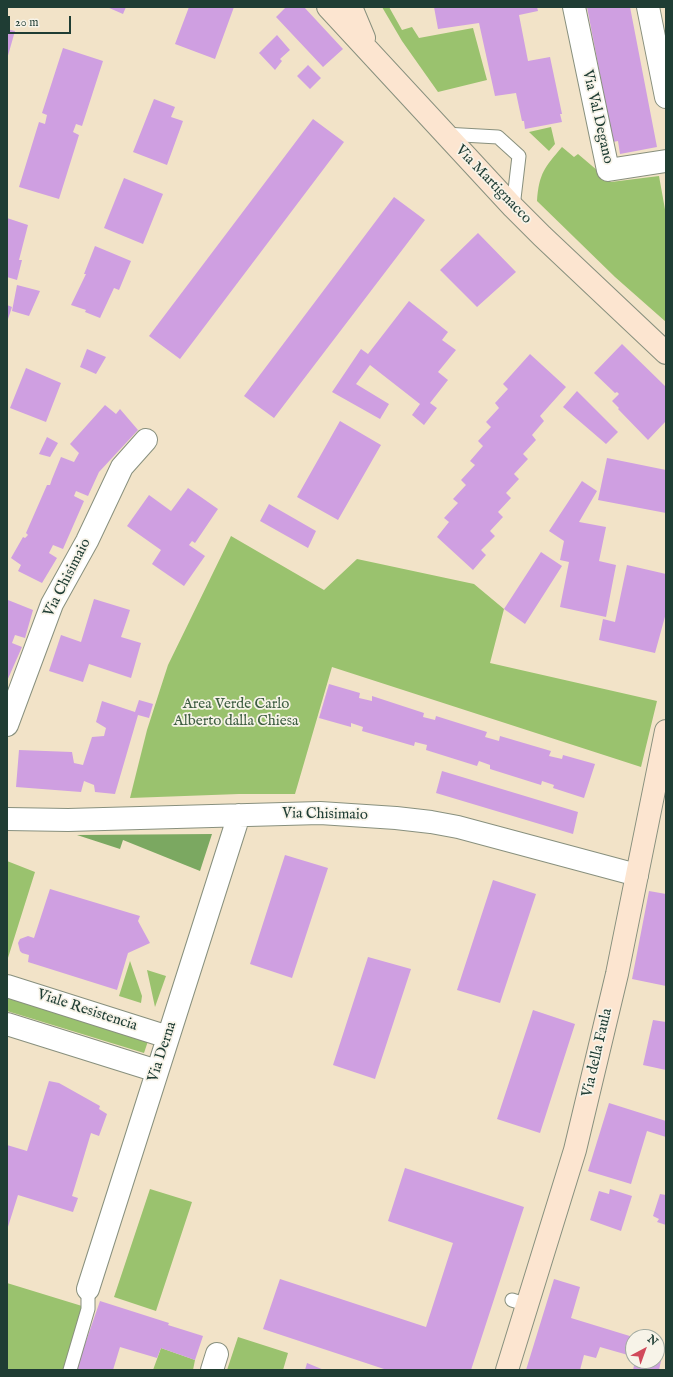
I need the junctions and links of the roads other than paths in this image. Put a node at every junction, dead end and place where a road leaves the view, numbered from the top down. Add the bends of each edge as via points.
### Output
1 (328, 7) edge
2 (351, 7) edge
3 (574, 7) edge
4 (648, 7) edge
5 (659, 27) edge
6 (369, 50) junction
7 (666, 97) edge
8 (444, 134) junction
9 (666, 162) edge
10 (513, 207) junction
11 (666, 353) edge
12 (146, 440) dead end
13 (7, 725) edge
14 (666, 731) edge
15 (239, 815) junction
16 (7, 819) edge
17 (637, 875) junction
18 (7, 986) edge
19 (7, 1024) edge
20 (168, 1037) junction
21 (157, 1071) junction
22 (88, 1289) joint
23 (70, 1370) edge
24 (508, 1370) edge

1 - 6 street, Via Martignacco
2 - 6 street
3 - 9 street, Via Val Degano via 608,170
4 - 5 street
5 - 7 street
6 - 8 street, Via Martignacco
8 - 10 street, Via Martignacco
8 - 10 lane via 498,137 519,156
10 - 11 street, Via Martignacco
12 - 13 street, Via Chisimaio via 122,467 87,541 52,604
14 - 17 street, Via della Faula
15 - 16 street, Via Chisimaio via 68,820
15 - 17 street, Via Chisimaio via 320,813 431,822
15 - 20 street, Via Derna
17 - 24 street, Via della Faula via 617,974 574,1150 520,1303
18 - 20 street, Viale Resistencia
19 - 21 street
20 - 21 street, Via Derna
21 - 22 street, Via Derna
22 - 23 lane via 88,1309

